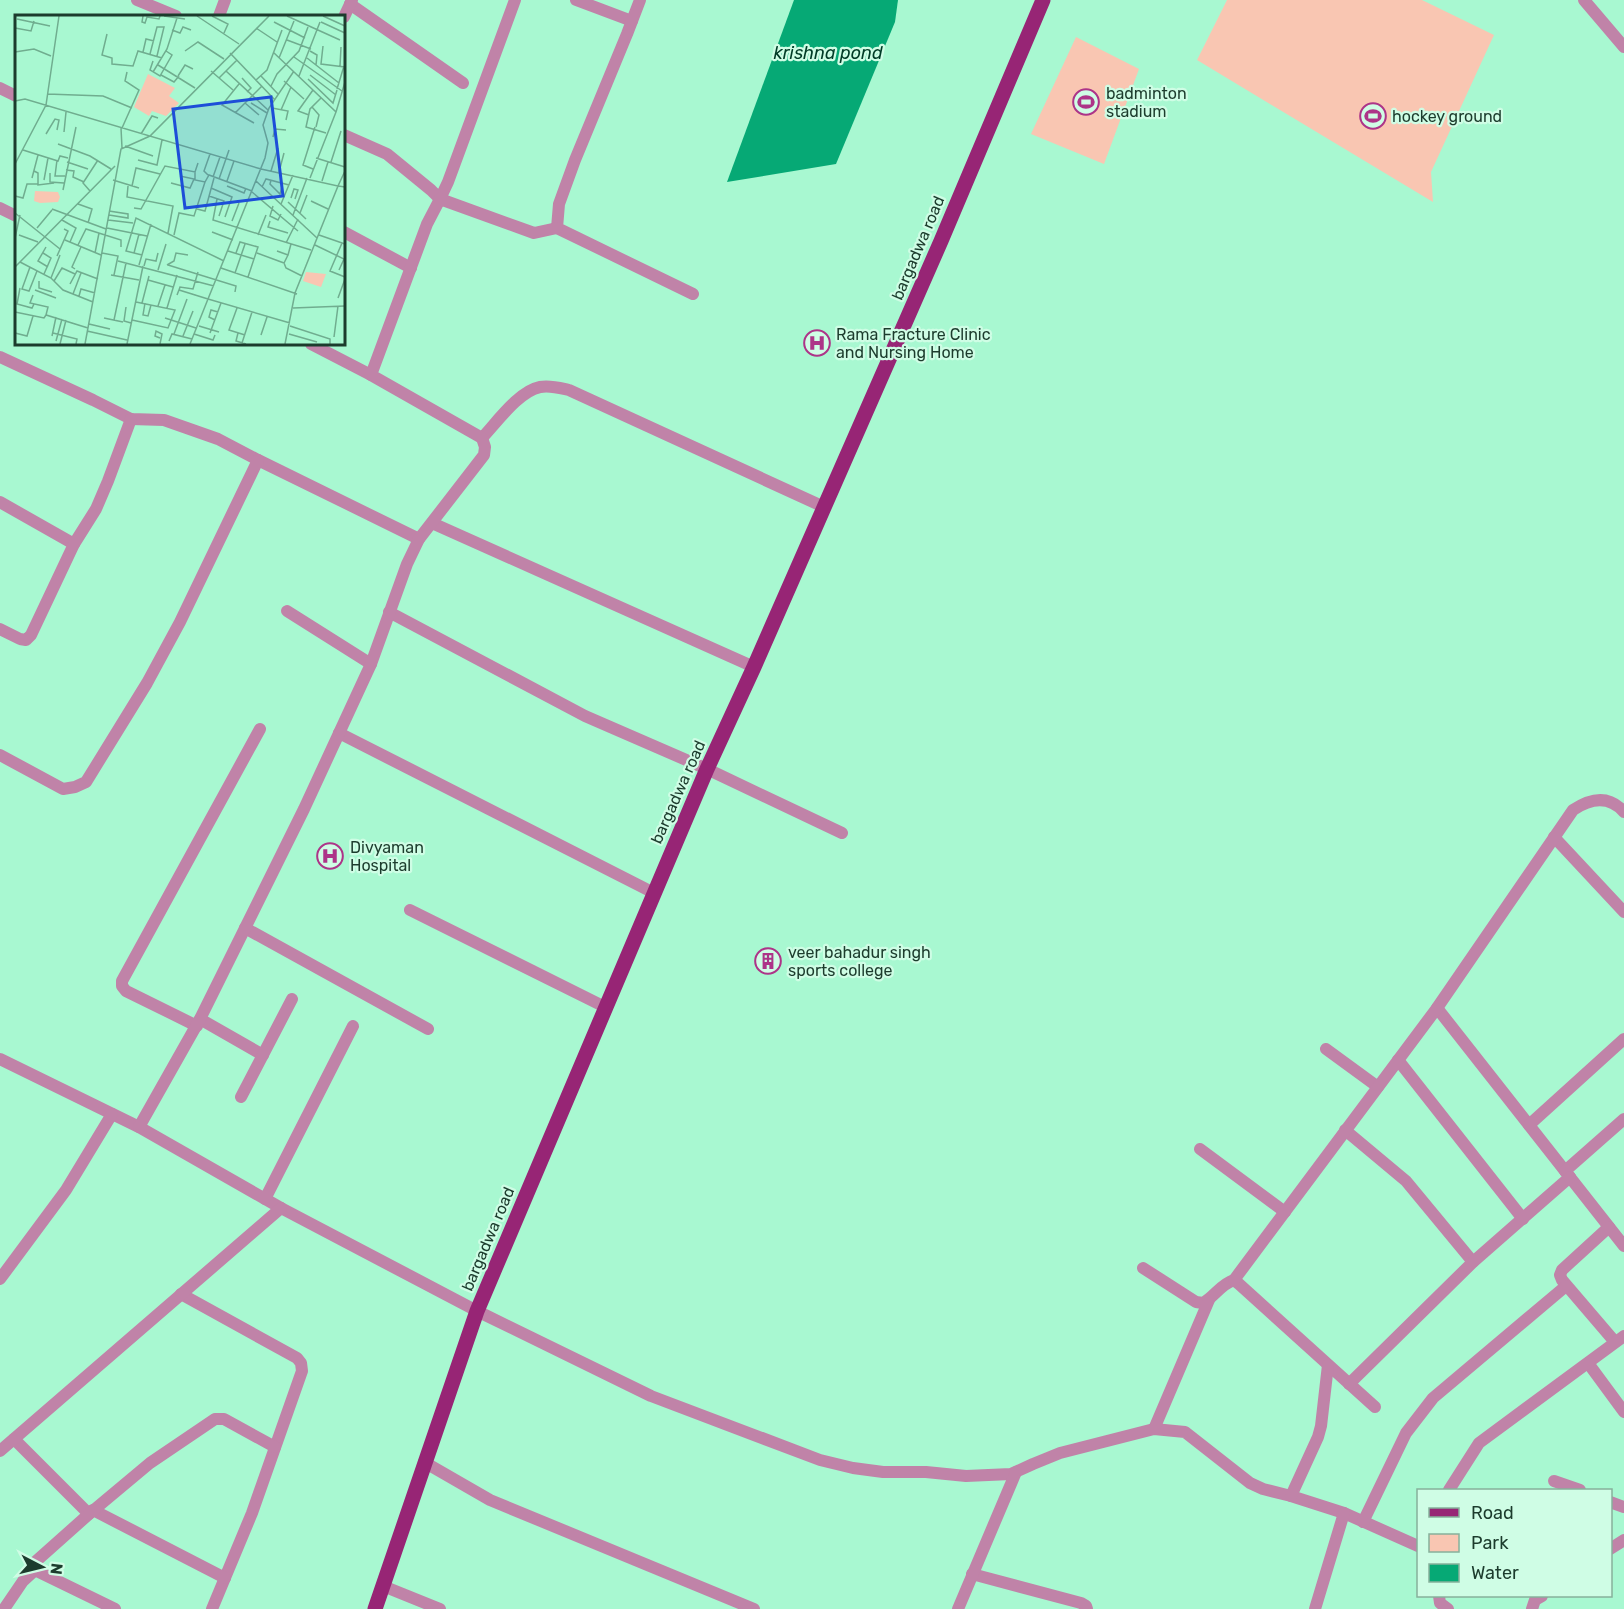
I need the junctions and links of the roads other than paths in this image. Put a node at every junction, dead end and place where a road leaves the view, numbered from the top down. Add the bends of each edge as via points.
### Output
1 (137, 0) edge
2 (225, 0) edge
3 (514, 0) edge
4 (576, 0) edge
5 (640, 0) edge
6 (1043, 0) edge
7 (1584, 0) edge
8 (351, 2) edge
9 (174, 15) edge
10 (219, 15) edge
11 (632, 21) junction
12 (1624, 47) edge
13 (463, 83) dead end
14 (0, 88) edge
15 (15, 96) edge
16 (345, 135) edge
17 (440, 199) junction
18 (0, 208) edge
19 (15, 216) edge
20 (557, 228) junction
21 (345, 233) edge
22 (411, 268) junction
23 (693, 294) dead end
24 (313, 345) edge
25 (0, 357) edge
26 (371, 375) junction
27 (132, 419) junction
28 (483, 438) junction
29 (258, 460) junction
30 (0, 502) edge
31 (824, 507) junction
32 (432, 523) junction
33 (419, 538) junction
34 (74, 544) junction
35 (287, 611) dead end
36 (389, 612) junction
37 (0, 629) edge
38 (371, 664) junction
39 (754, 667) junction
40 (260, 729) dead end
41 (339, 733) junction
42 (0, 754) edge
43 (707, 769) junction
44 (1624, 812) edge
45 (842, 833) dead end
46 (1554, 837) junction
47 (654, 893) junction
48 (410, 910) dead end
49 (1624, 912) edge
50 (245, 928) junction
51 (292, 999) dead end
52 (605, 1007) junction
53 (1437, 1008) junction
54 (199, 1022) junction
55 (353, 1026) dead end
56 (428, 1029) dead end
57 (1624, 1039) edge
58 (1326, 1049) dead end
59 (263, 1055) junction
60 (0, 1059) edge
61 (1398, 1060) junction
62 (1378, 1087) junction
63 (241, 1097) dead end
64 (112, 1114) junction
65 (1624, 1119) edge
66 (1529, 1125) junction
67 (139, 1127) junction
68 (1346, 1130) junction
69 (1200, 1149) dead end
70 (1568, 1174) junction
71 (265, 1199) junction
72 (280, 1208) junction
73 (1285, 1212) junction
74 (1523, 1219) junction
75 (1609, 1227) junction
76 (1624, 1246) edge
77 (1473, 1262) junction
78 (1143, 1268) dead end
79 (0, 1279) edge
80 (1234, 1281) junction
81 (1566, 1286) junction
82 (181, 1294) junction
83 (1209, 1300) junction
84 (477, 1311) junction
85 (1620, 1339) edge
86 (1588, 1363) junction
87 (1328, 1365) junction
88 (1349, 1384) junction
89 (1375, 1407) dead end
90 (1624, 1412) edge
91 (1155, 1430) junction
92 (14, 1439) junction
93 (275, 1447) junction
94 (0, 1451) edge
95 (424, 1462) junction
96 (1016, 1472) junction
97 (1554, 1481) dead end
98 (1450, 1489) edge
99 (1575, 1489) edge
100 (1291, 1496) junction
101 (91, 1512) junction
102 (1344, 1513) junction
103 (1363, 1522) junction
104 (1417, 1544) edge
105 (35, 1570) junction
106 (972, 1574) junction
107 (225, 1578) junction
108 (383, 1586) junction
109 (1540, 1597) edge
110 (4, 1609) edge
111 (115, 1609) edge
112 (212, 1609) edge
113 (375, 1609) edge
114 (440, 1609) edge
115 (754, 1609) edge
116 (958, 1609) edge
117 (1087, 1609) edge
118 (1315, 1609) edge
119 (1533, 1609) edge

1 - 9 street
2 - 10 street
3 - 17 street
4 - 11 street
5 - 11 street
6 - 31 main road, bargadwa road
7 - 12 street
8 - 13 street
11 - 20 street via 574,160 559,204
14 - 15 street
16 - 17 street via 387,154
17 - 20 street via 534,233
17 - 22 street
18 - 19 street
20 - 23 street
21 - 22 street
22 - 26 street
24 - 26 street
25 - 27 street
26 - 28 street
27 - 29 street via 164,420 218,439
27 - 34 street via 96,509
28 - 31 street via 529,391 555,387
28 - 32 street via 484,455
29 - 33 street
29 - 42 street via 180,622 86,782 63,789
30 - 34 street
31 - 39 main road, bargadwa road
32 - 33 street
32 - 39 street
33 - 36 street
34 - 37 street via 31,635 20,639
35 - 38 street
36 - 38 street
36 - 43 street via 585,716
38 - 41 street
39 - 43 main road, bargadwa road
40 - 54 street via 122,981 126,991
41 - 47 street
41 - 50 street
43 - 45 street
43 - 47 main road, bargadwa road
44 - 46 street via 1610,801 1600,799 1582,804
46 - 49 street
46 - 53 street
47 - 52 main road, bargadwa road
48 - 52 street
50 - 54 street
50 - 56 street
51 - 59 street
52 - 84 main road, bargadwa road
53 - 61 street
53 - 66 street
54 - 59 street
54 - 67 street
55 - 71 street
57 - 66 street
58 - 62 street
59 - 63 street
60 - 64 street
61 - 62 street
61 - 74 street
62 - 68 street
64 - 67 street
64 - 79 street via 66,1190
65 - 70 street
66 - 70 street
67 - 71 street
68 - 73 street
68 - 77 street via 1407,1181
69 - 73 street
70 - 74 street
70 - 75 street
71 - 72 street
72 - 82 street
72 - 84 street
73 - 80 street
74 - 77 street
75 - 76 street
75 - 81 street via 1562,1270 1560,1275
77 - 88 street
78 - 83 street via 1196,1302
80 - 83 street
80 - 87 street
81 - 85 street
81 - 103 street via 1433,1398 1406,1433
82 - 92 street
82 - 93 street via 297,1358 301,1364 302,1371
83 - 91 street
84 - 95 main road, bargadwa road
84 - 96 street via 651,1396 820,1460 883,1472 966,1476
85 - 86 street
86 - 90 street
86 - 98 street via 1479,1443
87 - 88 street
87 - 100 street via 1318,1437
88 - 89 street
91 - 96 street via 1060,1453
91 - 100 street via 1185,1432 1250,1483
92 - 94 street
92 - 101 street
93 - 101 street via 224,1419 215,1419 150,1463
93 - 107 street
95 - 108 main road, bargadwa road
95 - 115 street via 490,1500
96 - 106 street
97 - 99 street
100 - 102 street
101 - 105 street via 34,1563
101 - 107 street
102 - 103 street
102 - 118 street
103 - 104 street
105 - 110 street
105 - 111 street
106 - 116 street
106 - 117 street via 1081,1603
107 - 112 street
108 - 113 main road, bargadwa road
108 - 114 street
109 - 119 street

